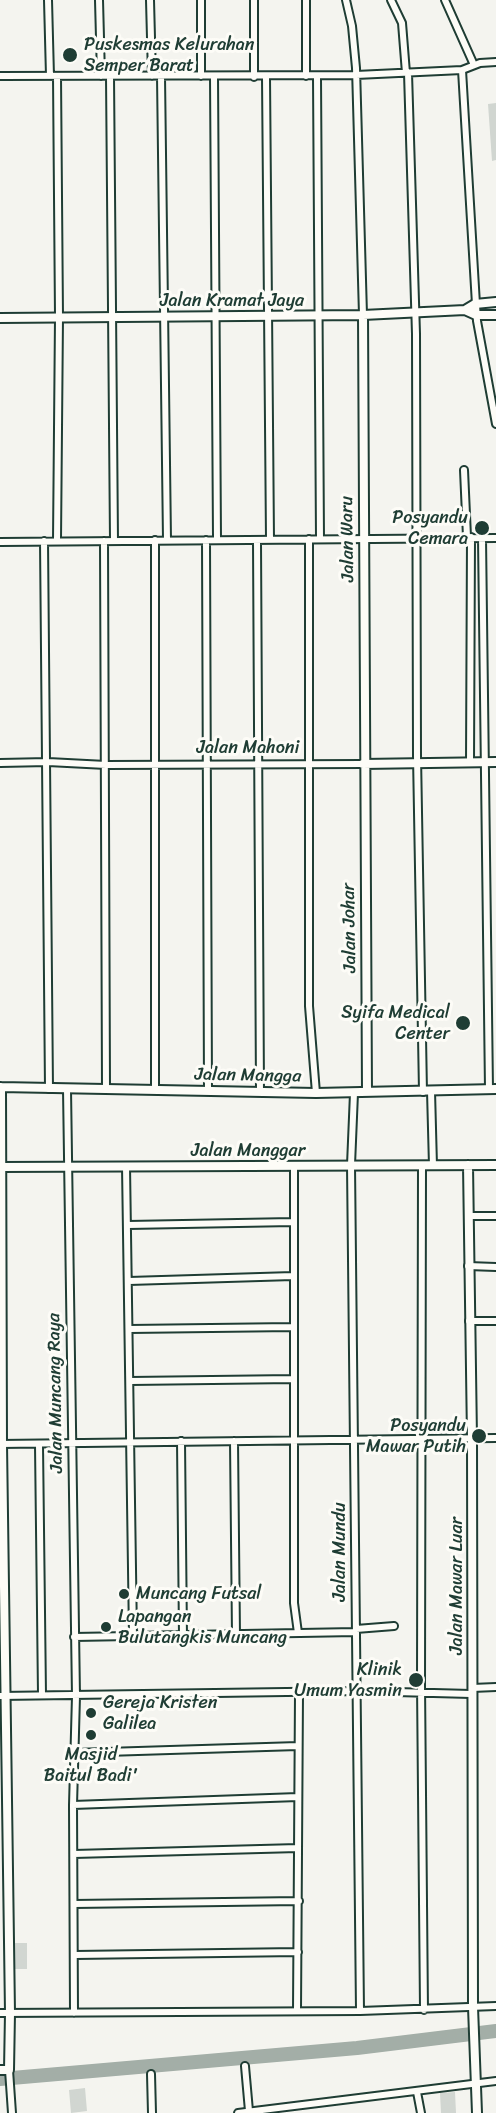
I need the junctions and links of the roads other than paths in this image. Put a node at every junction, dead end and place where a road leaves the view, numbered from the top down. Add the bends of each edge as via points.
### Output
1 (48, 0) edge
2 (99, 0) edge
3 (150, 0) edge
4 (201, 0) edge
5 (254, 0) edge
6 (306, 0) edge
7 (346, 0) edge
8 (391, 0) edge
9 (444, 0) edge
10 (496, 62) edge
11 (474, 65) junction
12 (462, 70) junction
13 (407, 73) junction
14 (356, 75) junction
15 (0, 76) edge
16 (53, 76) junction
17 (101, 76) junction
18 (110, 76) junction
19 (152, 76) junction
20 (161, 76) junction
21 (201, 76) junction
22 (214, 76) junction
23 (254, 76) junction
24 (306, 76) junction
25 (266, 77) junction
26 (317, 77) junction
27 (496, 302) edge
28 (475, 304) junction
29 (465, 310) junction
30 (416, 313) junction
31 (216, 315) junction
32 (267, 315) junction
33 (320, 315) junction
34 (363, 315) junction
35 (476, 315) junction
36 (496, 315) edge
37 (164, 316) junction
38 (59, 317) junction
39 (113, 317) junction
40 (0, 318) edge
41 (496, 424) edge
42 (464, 470) dead end
43 (217, 536) junction
44 (469, 537) junction
45 (363, 538) junction
46 (416, 538) junction
47 (482, 538) junction
48 (496, 538) edge
49 (114, 539) junction
50 (309, 539) junction
51 (320, 539) junction
52 (57, 540) junction
53 (155, 540) junction
54 (167, 540) junction
55 (206, 540) junction
56 (270, 540) junction
57 (44, 541) junction
58 (104, 541) junction
59 (257, 541) junction
60 (0, 542) edge
61 (48, 762) junction
62 (259, 762) junction
63 (496, 762) edge
64 (0, 763) edge
65 (156, 763) junction
66 (207, 763) junction
67 (310, 763) junction
68 (417, 763) junction
69 (470, 763) junction
70 (483, 763) junction
71 (363, 764) junction
72 (106, 765) junction
73 (1, 1087) edge
74 (106, 1088) junction
75 (155, 1088) junction
76 (49, 1089) junction
77 (67, 1089) junction
78 (493, 1090) edge
79 (208, 1091) junction
80 (427, 1091) junction
81 (260, 1092) junction
82 (367, 1092) junction
83 (316, 1093) junction
84 (354, 1093) junction
85 (351, 1165) junction
86 (468, 1165) junction
87 (496, 1165) edge
88 (69, 1166) junction
89 (126, 1166) junction
90 (294, 1166) junction
91 (422, 1166) junction
92 (433, 1166) junction
93 (2, 1167) edge
94 (468, 1216) junction
95 (496, 1216) edge
96 (292, 1222) junction
97 (128, 1225) junction
98 (468, 1266) junction
99 (496, 1267) edge
100 (293, 1276) junction
101 (129, 1281) junction
102 (469, 1321) junction
103 (496, 1321) edge
104 (293, 1327) junction
105 (129, 1329) junction
106 (294, 1379) junction
107 (130, 1382) junction
108 (472, 1438) junction
109 (496, 1438) edge
110 (421, 1439) junction
111 (294, 1440) junction
112 (355, 1440) junction
113 (181, 1441) junction
114 (234, 1441) junction
115 (130, 1442) junction
116 (1, 1444) edge
117 (39, 1445) junction
118 (71, 1445) junction
119 (394, 1626) dead end
120 (356, 1631) junction
121 (298, 1633) junction
122 (133, 1636) junction
123 (236, 1636) junction
124 (74, 1637) junction
125 (183, 1637) junction
126 (496, 1687) edge
127 (358, 1691) junction
128 (471, 1691) junction
129 (299, 1694) junction
130 (421, 1694) junction
131 (42, 1695) junction
132 (3, 1696) edge
133 (76, 1696) junction
134 (298, 1746) junction
135 (74, 1753) junction
136 (3, 1754) edge
137 (298, 1797) junction
138 (3, 1804) edge
139 (73, 1805) junction
140 (298, 1848) junction
141 (74, 1854) junction
142 (4, 1857) edge
143 (299, 1901) junction
144 (74, 1904) junction
145 (4, 1908) edge
146 (298, 1952) junction
147 (75, 1955) junction
148 (4, 1959) edge
149 (496, 2006) edge
150 (473, 2007) junction
151 (424, 2010) junction
152 (297, 2011) junction
153 (360, 2011) junction
154 (0, 2013) edge
155 (10, 2013) junction
156 (74, 2013) junction
157 (245, 2066) dead end
158 (0, 2070) edge
159 (9, 2071) junction
160 (151, 2074) dead end
161 (496, 2081) edge
162 (475, 2083) junction
163 (417, 2092) junction
164 (249, 2111) junction
165 (12, 2113) edge
166 (153, 2113) edge
167 (238, 2113) edge
168 (421, 2113) edge
169 (477, 2113) edge

1 - 16 street
2 - 17 street
3 - 19 street
4 - 21 street
5 - 23 street
6 - 24 street
7 - 14 street
8 - 13 street via 402,23
9 - 11 street
10 - 11 street
11 - 12 street
12 - 13 street
12 - 28 street
13 - 14 street
13 - 30 street
14 - 26 street
14 - 34 street
15 - 16 street
16 - 17 street
16 - 38 street
17 - 18 street
18 - 19 street
18 - 39 street
19 - 20 street
20 - 21 street
20 - 37 street
21 - 22 street
22 - 23 street
22 - 31 street
23 - 25 street
24 - 25 street
24 - 26 street
25 - 32 street
26 - 33 street
27 - 28 street, Jalan Kramat Jaya
28 - 29 street, Jalan Kramat Jaya
28 - 35 street
29 - 30 street, Jalan Kramat Jaya
29 - 35 street, Jalan Kramat Jaya
30 - 34 street, Jalan Kramat Jaya
30 - 46 street
31 - 32 street, Jalan Kramat Jaya
31 - 37 street, Jalan Kramat Jaya
31 - 43 street
32 - 33 street, Jalan Kramat Jaya
32 - 56 street
33 - 34 street, Jalan Kramat Jaya
33 - 51 street
34 - 45 street, Jalan Waru
35 - 36 street, Jalan Kramat Jaya
35 - 41 street
37 - 39 street, Jalan Kramat Jaya
37 - 54 street
38 - 39 street, Jalan Kramat Jaya
38 - 40 street, Jalan Kramat Jaya
38 - 52 street
39 - 49 street
42 - 44 street
43 - 55 street
43 - 59 street
44 - 46 street
44 - 47 street
44 - 69 street
45 - 46 street
45 - 51 street
45 - 71 street, Jalan Waru
46 - 68 street
47 - 48 street
47 - 70 street
49 - 53 street
49 - 58 street
50 - 51 street
50 - 56 street
50 - 67 street
52 - 57 street
52 - 58 street
53 - 54 street
53 - 65 street
54 - 55 street
55 - 66 street
56 - 59 street
57 - 60 street
57 - 61 street
58 - 72 street
59 - 62 street
61 - 64 street, Jalan Mahoni
61 - 72 street, Jalan Mahoni
61 - 76 street
62 - 66 street, Jalan Mahoni
62 - 67 street, Jalan Mahoni
62 - 81 street
63 - 70 street, Jalan Mahoni
65 - 66 street, Jalan Mahoni
65 - 72 street, Jalan Mahoni
65 - 75 street
66 - 79 street
67 - 71 street, Jalan Mahoni
67 - 83 street via 309,1006
68 - 69 street, Jalan Mahoni
68 - 71 street, Jalan Mahoni
68 - 80 street
69 - 70 street, Jalan Mahoni
70 - 78 street
71 - 82 street, Jalan Johar
72 - 74 street
73 - 76 street, Jalan Mangga
73 - 93 street
74 - 75 street, Jalan Mangga
74 - 77 street, Jalan Mangga
75 - 79 street, Jalan Mangga
76 - 77 street, Jalan Mangga
77 - 88 street, Jalan Muncang Raya
78 - 80 street, Jalan Mangga
79 - 81 street, Jalan Mangga
80 - 82 street, Jalan Mangga
80 - 92 street
81 - 83 street, Jalan Mangga
82 - 84 street, Jalan Mangga
83 - 84 street, Jalan Mangga
84 - 85 street, Jalan Mundu
85 - 90 street, Jalan Manggar
85 - 91 street, Jalan Manggar
85 - 112 street, Jalan Mundu
86 - 87 street, Jalan Manggar
86 - 92 street, Jalan Manggar
86 - 94 street, Jalan Mawar Luar
88 - 89 street, Jalan Manggar
88 - 93 street, Jalan Manggar
88 - 118 street, Jalan Muncang Raya
89 - 90 street, Jalan Manggar
89 - 97 street
90 - 96 street
91 - 92 street, Jalan Manggar
91 - 110 street
93 - 116 street
94 - 95 street
94 - 98 street, Jalan Mawar Luar
96 - 97 street
96 - 100 street
97 - 101 street
98 - 99 street
98 - 102 street, Jalan Mawar Luar
100 - 101 street
100 - 104 street
101 - 105 street
102 - 103 street
102 - 108 street, Jalan Mawar Luar
104 - 105 street
104 - 106 street
105 - 107 street
106 - 107 street
106 - 111 street
107 - 115 street
108 - 109 street
108 - 110 street
108 - 128 street, Jalan Mawar Luar
110 - 112 street
110 - 130 street
111 - 112 street
111 - 114 street
111 - 121 street via 294,1603
112 - 120 street, Jalan Mundu
113 - 114 street
113 - 115 street
113 - 125 street
114 - 123 street
115 - 118 street
115 - 122 street
116 - 117 street
116 - 132 street
117 - 118 street
117 - 131 street
118 - 124 street, Jalan Muncang Raya
119 - 120 street
120 - 121 street
120 - 127 street, Jalan Mundu
121 - 123 street
122 - 124 street
122 - 125 street
123 - 125 street
124 - 133 street, Jalan Muncang Raya
126 - 128 street
127 - 129 street
127 - 130 street
127 - 153 street, Jalan Mundu
128 - 130 street
128 - 150 street, Jalan Mawar Luar
129 - 133 street
129 - 134 street
130 - 151 street
131 - 132 street
131 - 133 street
132 - 136 street
133 - 135 street, Jalan Muncang Raya
134 - 135 street
134 - 137 street
135 - 139 street, Jalan Muncang Raya
136 - 138 street
137 - 139 street
137 - 140 street
138 - 142 street
139 - 141 street, Jalan Muncang Raya
140 - 141 street
140 - 143 street
141 - 144 street, Jalan Muncang Raya
142 - 145 street
143 - 144 street
143 - 146 street
144 - 147 street, Jalan Muncang Raya
145 - 148 street
146 - 147 street
146 - 152 street
147 - 156 street, Jalan Muncang Raya
148 - 155 street
149 - 150 street
150 - 151 street
150 - 162 street, Jalan Mawar Luar
151 - 153 street
152 - 153 street
152 - 156 street
154 - 155 street
155 - 156 street
155 - 159 street
157 - 164 street
158 - 159 street
159 - 165 street
160 - 166 street
161 - 162 street
162 - 163 street
162 - 169 street, Jalan Mawar Luar
163 - 164 street
163 - 168 street
164 - 167 street

